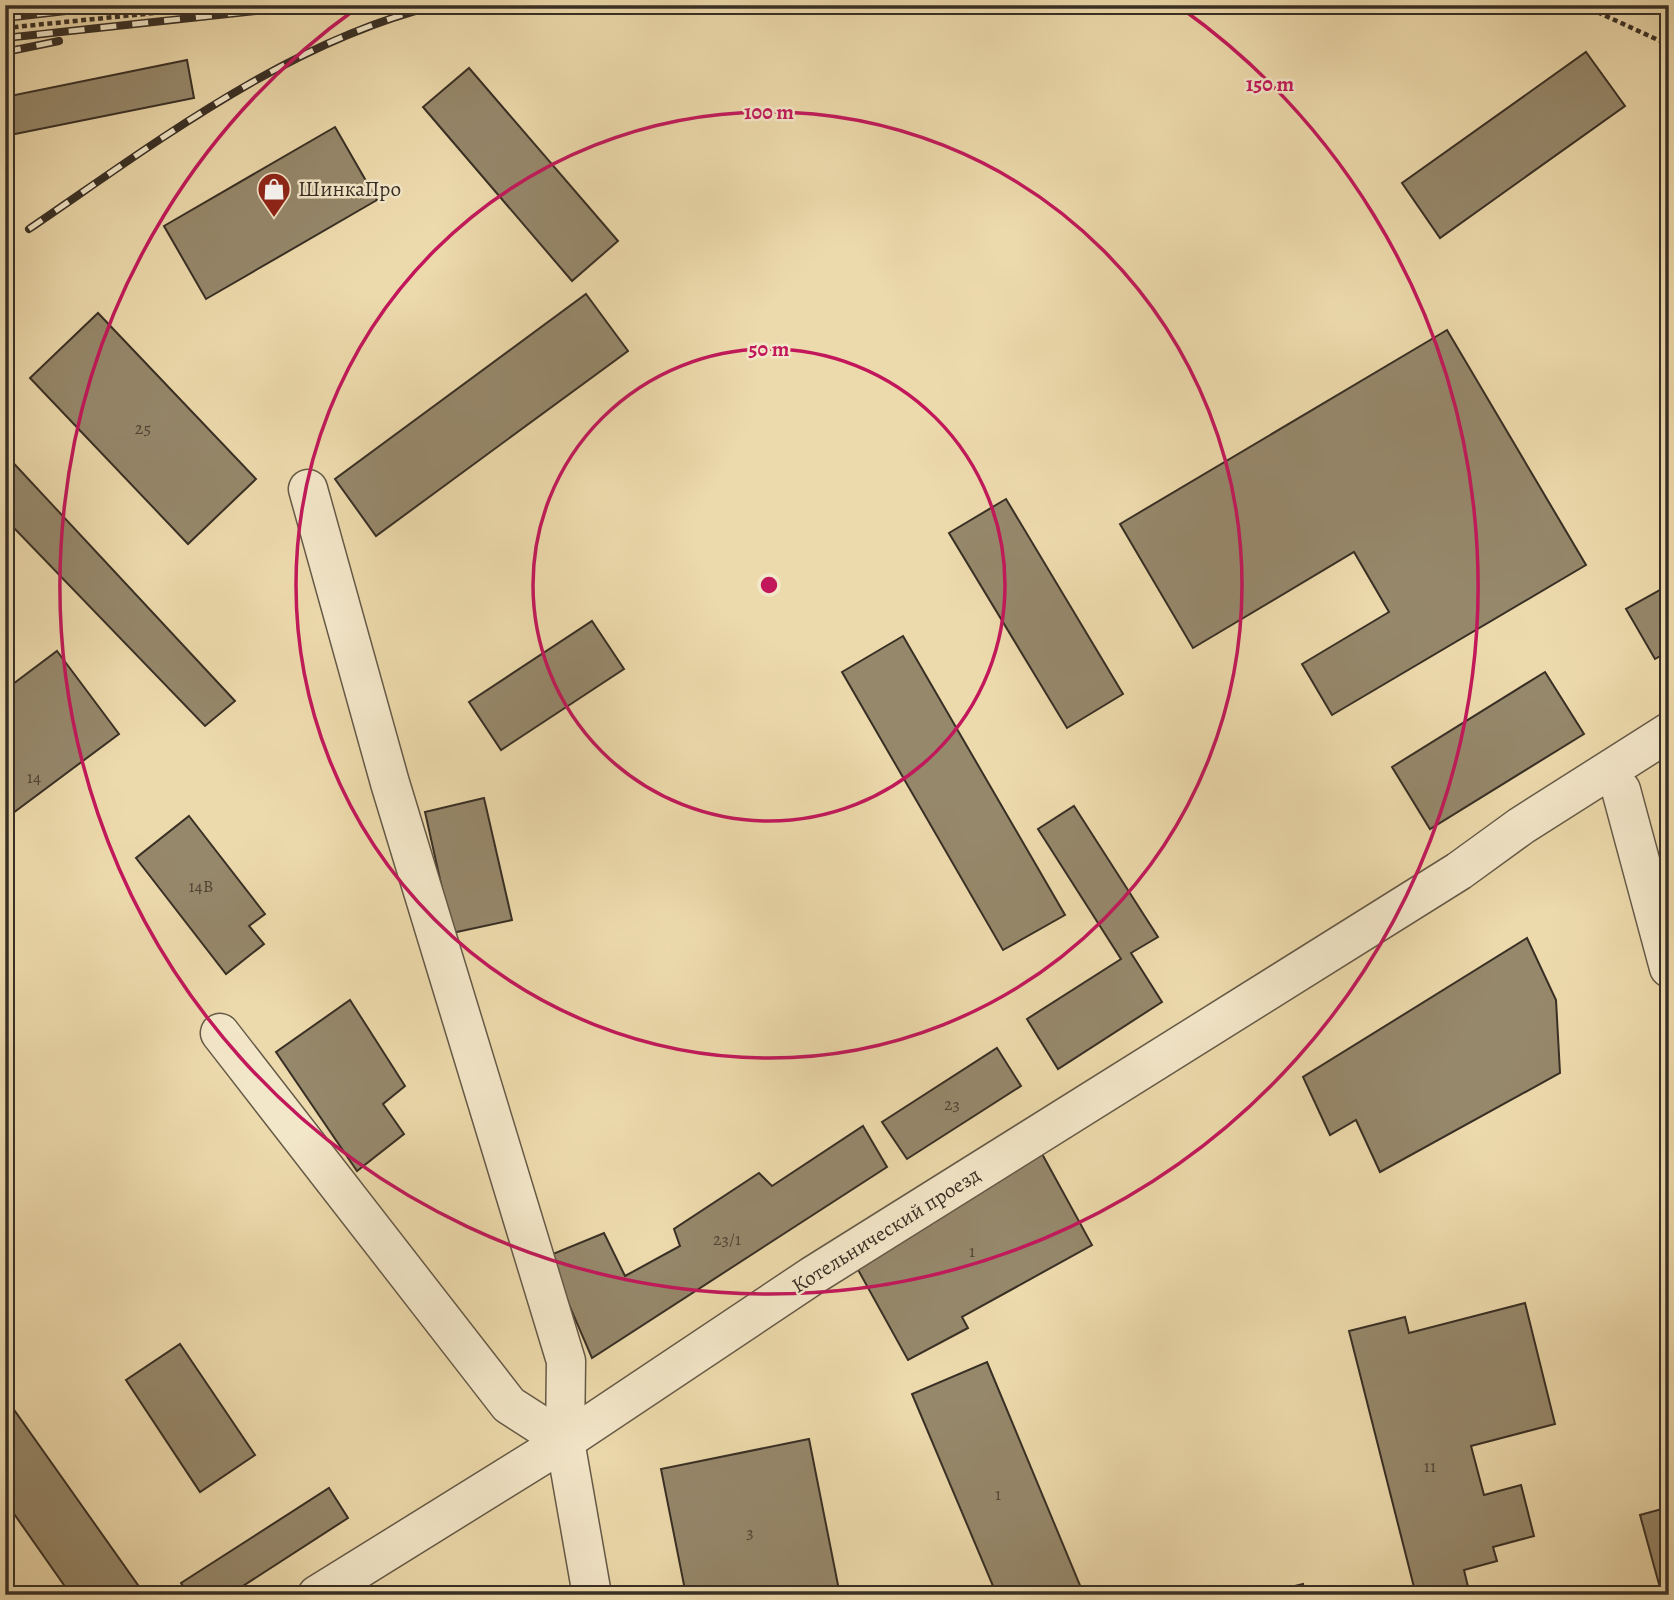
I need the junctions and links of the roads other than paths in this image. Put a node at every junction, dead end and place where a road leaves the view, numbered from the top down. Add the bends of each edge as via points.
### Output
1 (308, 489) dead end
2 (1669, 732) edge
3 (1669, 760) edge
4 (1621, 790) junction
5 (1459, 871) junction
6 (1669, 968) edge
7 (220, 1033) dead end
8 (565, 1441) junction
9 (317, 1595) edge
10 (592, 1595) edge

1 - 8 street via 390,783 566,1361
2 - 5 street, Котельнический проезд
3 - 4 street, Котельнический проезд
4 - 5 street, Котельнический проезд via 1528,841
4 - 6 street
5 - 8 street, Котельнический проезд via 812,1276
7 - 8 street via 509,1405
8 - 9 street, Котельнический проезд
8 - 10 street

